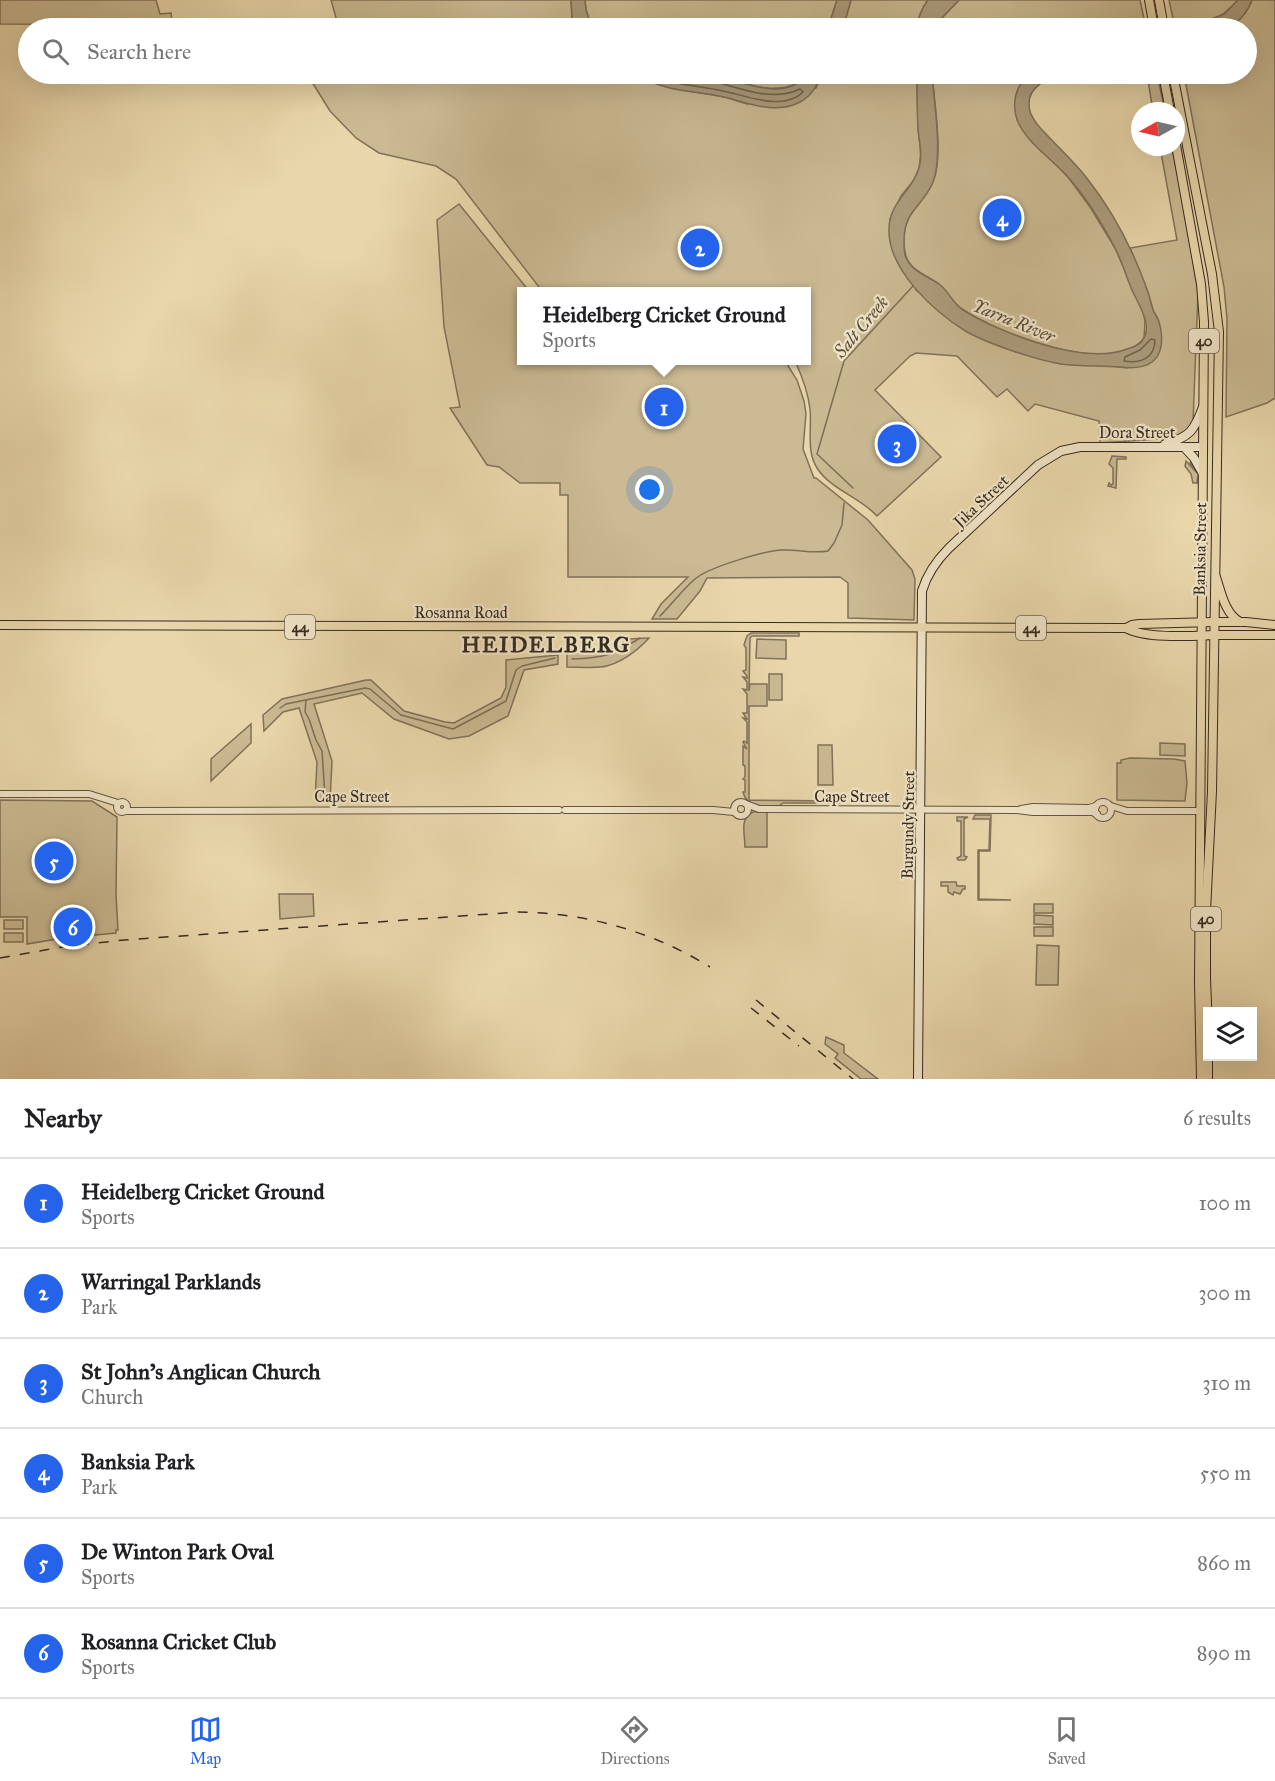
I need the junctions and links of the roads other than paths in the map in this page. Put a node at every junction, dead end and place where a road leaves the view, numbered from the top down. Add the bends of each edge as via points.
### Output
1 (1160, 3) edge
2 (1162, 18) edge
3 (1165, 84) edge
4 (1175, 84) edge
5 (1168, 102) edge
6 (1178, 156) edge
7 (1203, 406) junction
8 (1218, 442) junction
9 (1155, 447) junction
10 (1184, 447) junction
11 (1203, 447) junction
12 (1056, 453) joint
13 (1203, 473) junction
14 (929, 573) joint
15 (1214, 573) junction
16 (1214, 622) junction
17 (1241, 622) junction
18 (1201, 623) junction
19 (0, 625) edge
20 (1275, 625) edge
21 (923, 628) junction
22 (1126, 628) junction
23 (1214, 635) junction
24 (1275, 635) edge
25 (1201, 636) junction
26 (0, 794) edge
27 (103, 799) junction
28 (746, 804) junction
29 (1096, 806) junction
30 (1111, 806) junction
31 (123, 809) junction
32 (734, 809) junction
33 (759, 809) junction
34 (922, 809) junction
35 (1017, 810) junction
36 (1211, 810) junction
37 (1127, 811) junction
38 (1200, 812) junction
39 (746, 813) junction
40 (1097, 814) junction
41 (1110, 814) junction
42 (1207, 1007) edge
43 (1208, 1061) edge
44 (918, 1079) edge
45 (1201, 1079) edge
46 (1208, 1079) edge

1 - 2 main road
3 - 5 main road
4 - 8 main road, Banksia Street / 40 via 1215,297 1219,345
6 - 7 main road, Banksia Street / 40 via 1202,291
7 - 9 main road via 1189,434
7 - 11 main road, Banksia Street / 40
8 - 11 main road, Dora Street
8 - 15 main road, Banksia Street / 40
9 - 10 main road, Dora Street
9 - 12 main road, Dora Street via 1076,448
10 - 11 main road, Dora Street
10 - 13 main road
11 - 13 main road, Banksia Street / 40
12 - 14 main road, Jika Street via 1038,465 939,558
13 - 18 main road, Banksia Street / 40
14 - 21 main road, Burgundy Street via 922,591
15 - 16 main road, Banksia Street / 40
15 - 17 main road via 1229,612
16 - 17 main road, 44
16 - 18 main road, 44
16 - 23 main road, Banksia Street / 40
17 - 20 main road, 44
18 - 22 main road, 44 via 1139,624
18 - 25 main road, Banksia Street / 40
19 - 21 main road, Rosanna Road / 44
21 - 22 main road, 44
21 - 34 main road, Burgundy Street
22 - 25 main road, 44
23 - 24 main road, 44
23 - 25 main road, 44
23 - 36 main road, Banksia Street / 40
25 - 38 main road, Banksia Street / 40
26 - 27 street via 82,794
27 - 31 street
27 - 31 street via 118,803 116,807
28 - 32 street via 740,802
28 - 33 street, Cape Street
28 - 39 street
29 - 30 street via 1104,801
29 - 35 street, Cape Street
29 - 40 street
30 - 37 street
30 - 41 street
31 - 32 street, Cape Street
32 - 39 street via 741,816
33 - 34 street, Cape Street
33 - 39 street, Cape Street
34 - 35 street, Cape Street
34 - 44 main road, Burgundy Street
35 - 40 street, Cape Street
36 - 38 main road
36 - 42 main road, Banksia Street / 40 via 1206,911
37 - 38 street
37 - 41 street
38 - 45 main road, Banksia Street / 40
40 - 41 street via 1103,818
43 - 46 main road

